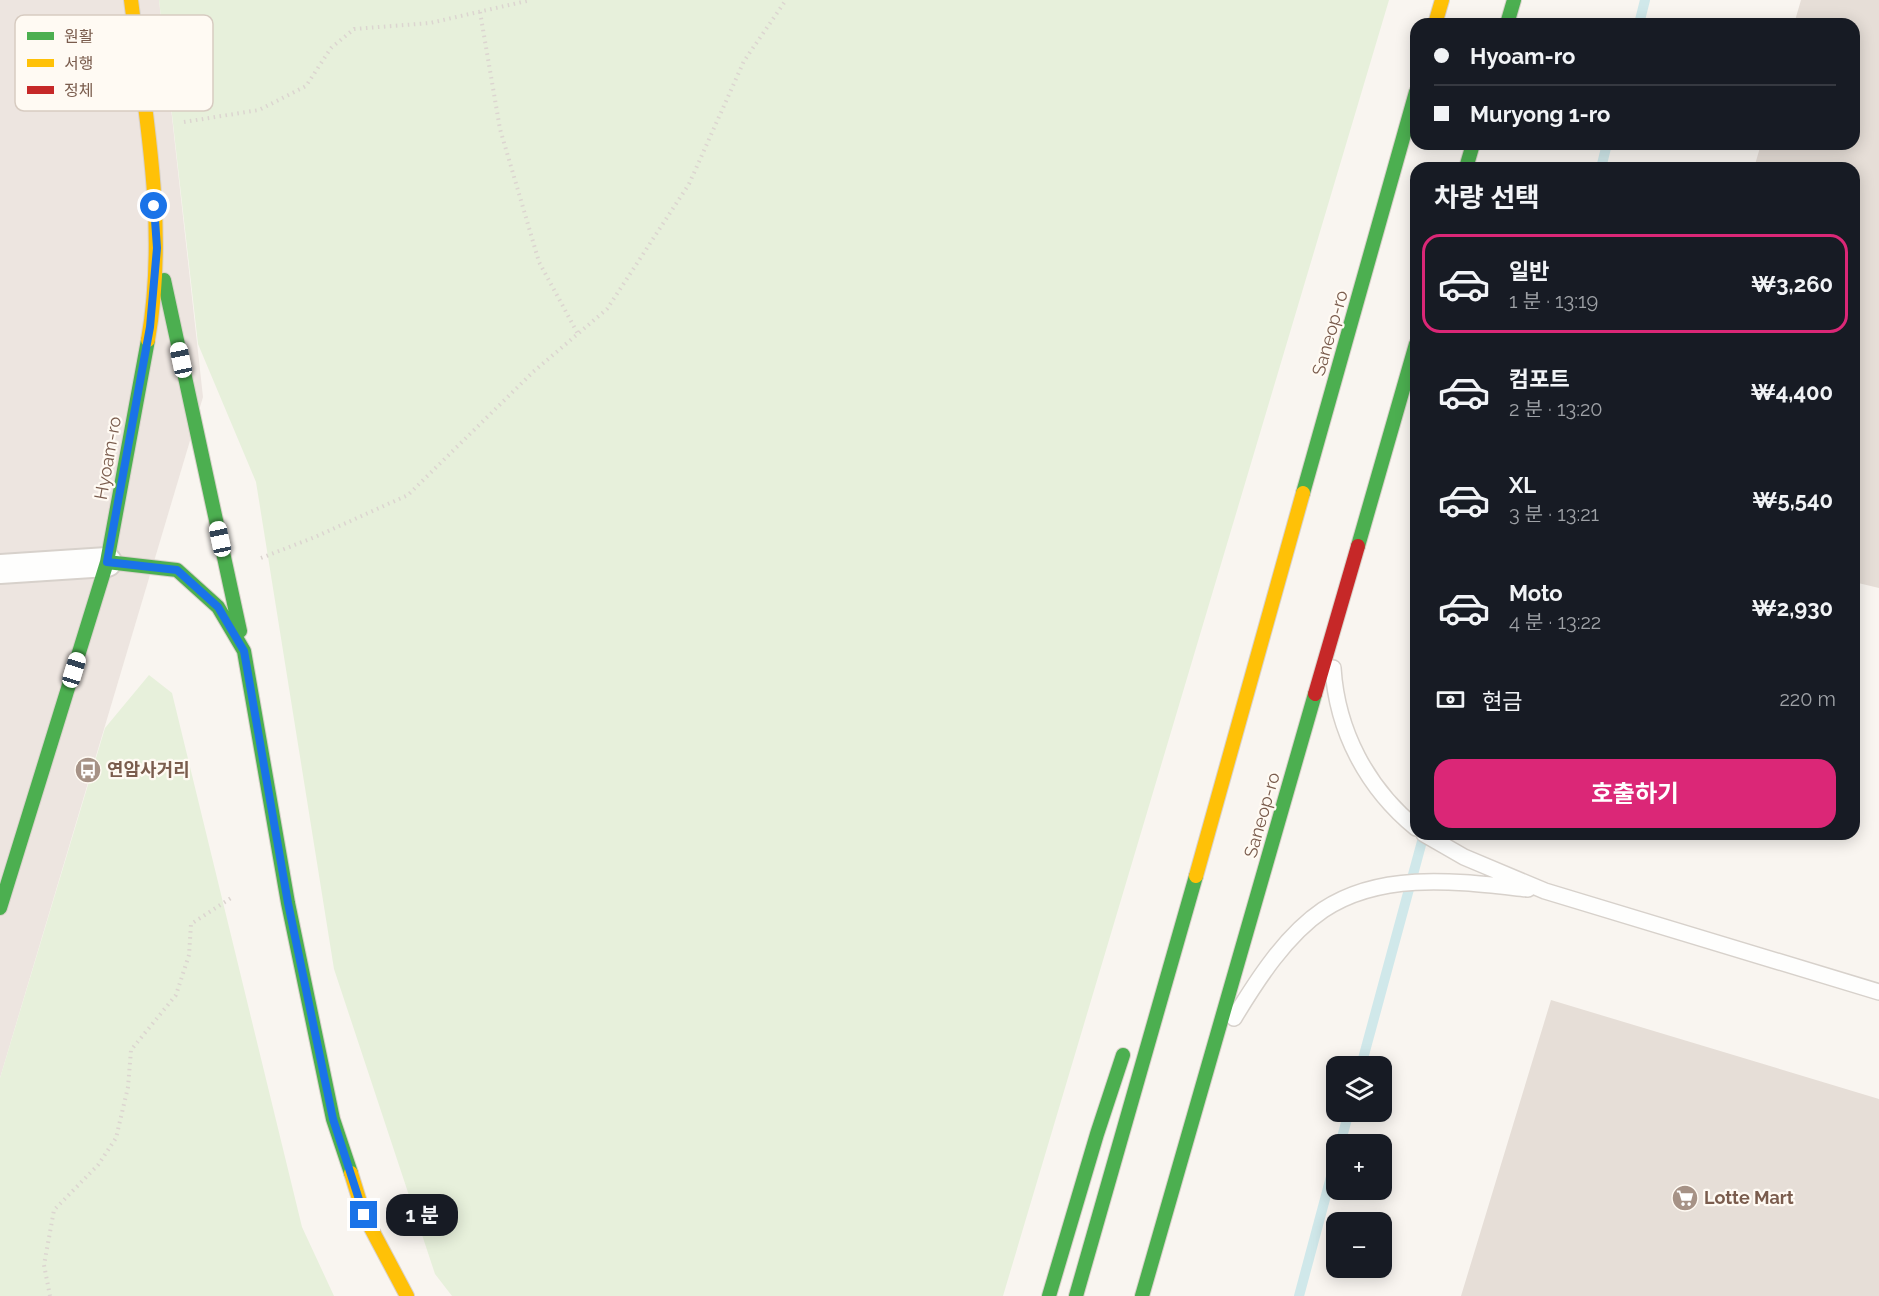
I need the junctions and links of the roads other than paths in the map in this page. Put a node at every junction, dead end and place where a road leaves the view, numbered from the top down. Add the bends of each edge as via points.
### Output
1 (131, 0) edge
2 (1442, 0) edge
3 (1514, 0) edge
4 (133, 15) edge
5 (1437, 18) edge
6 (1509, 18) edge
7 (145, 111) edge
8 (1410, 113) edge
9 (157, 248) junction
10 (1410, 365) edge
11 (107, 562) junction
12 (0, 569) edge
13 (1268, 618) junction
14 (1331, 641) junction
15 (244, 651) junction
16 (1410, 823) edge
17 (1434, 840) edge
18 (1545, 891) junction
19 (1175, 898) dead end
20 (0, 908) edge
21 (1879, 992) edge
22 (1127, 1044) dead end
23 (1212, 1054) junction
24 (406, 1296) edge
25 (1049, 1296) edge
26 (1076, 1296) edge
27 (1142, 1296) edge

1 - 4 main road, Hyoam-ro
2 - 5 main road
3 - 6 main road
7 - 9 main road, Hyoam-ro
8 - 13 main road, Saneop-ro
9 - 11 main road, Hyoam-ro via 150,327
9 - 15 main road
10 - 14 main road, Saneop-ro
11 - 12 street
11 - 15 main road via 177,570 218,607
11 - 20 main road, Hyoam-ro
13 - 19 main road, Saneop-ro
13 - 26 main road, Saneop-ro
14 - 16 lane via 1334,687 1341,717 1359,760 1378,791
14 - 23 main road, Saneop-ro
15 - 24 main road via 288,903 333,1119 364,1215
17 - 18 lane via 1464,857
18 - 21 lane
18 - 23 lane via 1455,882 1399,883 1358,893 1323,910 1291,938 1259,977
22 - 25 main road
23 - 27 main road, Saneop-ro

